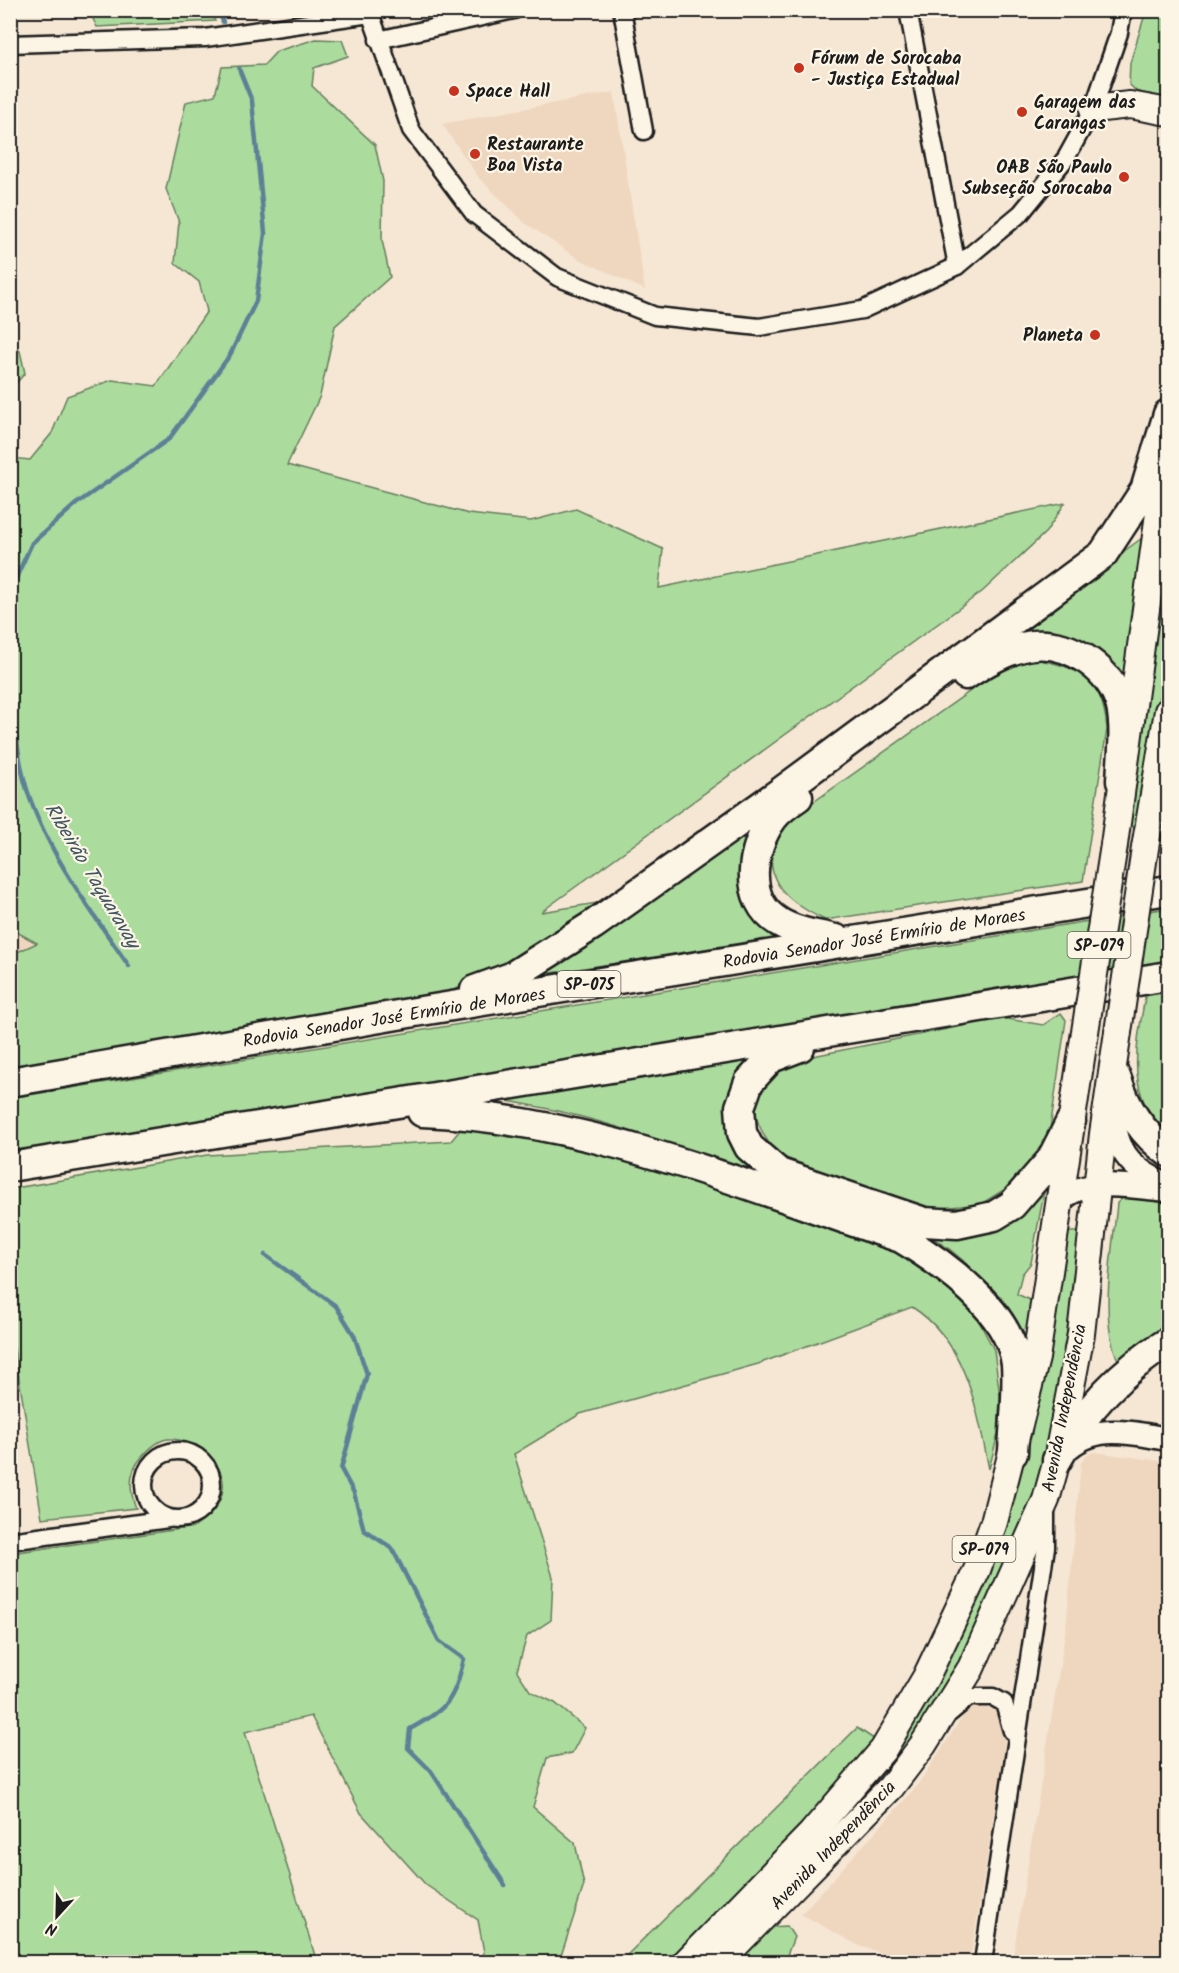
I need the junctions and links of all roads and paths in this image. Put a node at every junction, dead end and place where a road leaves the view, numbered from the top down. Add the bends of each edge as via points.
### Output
1 (514, 10) edge
2 (622, 10) edge
3 (908, 10) edge
4 (1124, 10) edge
5 (370, 12) edge
6 (378, 40) junction
7 (10, 44) edge
8 (1093, 109) junction
9 (1168, 112) edge
10 (644, 131) dead end
11 (957, 266) junction
12 (1168, 414) edge
13 (1168, 447) edge
14 (1168, 711) edge
15 (1121, 781) junction
16 (1168, 890) edge
17 (853, 942) junction
18 (1168, 976) edge
19 (415, 1012) junction
20 (836, 1032) junction
21 (1118, 1035) junction
22 (1116, 1077) junction
23 (10, 1082) edge
24 (363, 1110) junction
25 (1071, 1121) junction
26 (1168, 1152) edge
27 (10, 1167) edge
28 (1098, 1184) junction
29 (1168, 1185) edge
30 (1168, 1190) edge
31 (1060, 1203) junction
32 (1168, 1342) edge
33 (1168, 1439) edge
34 (1013, 1453) junction
35 (1057, 1460) junction
36 (1046, 1500) junction
37 (168, 1519) junction
38 (10, 1541) edge
39 (934, 1727) junction
40 (1014, 1747) junction
41 (686, 1962) edge
42 (718, 1962) edge
43 (983, 1962) edge

1 - 6 street
2 - 10 street
3 - 11 street
4 - 8 street
5 - 6 street
5 - 7 street via 206,38
6 - 11 street via 411,130 474,213 557,277 655,316 759,327 862,310
8 - 9 main road via 1130,105
8 - 11 street via 1066,158 1021,213
12 - 19 highway via 1145,490 1103,554 593,925 510,977
13 - 15 main road, SP-079
14 - 21 main road, SP-079, bridge
15 - 17 highway via 1121,707 1111,683 1091,663 1063,648 1034,645 981,665 789,804 774,817 763,836 754,875 762,906 778,922 806,933
15 - 25 main road, Avenida Independência / SP-079, bridge
16 - 17 highway, Rodovia Senador José Ermírio de Moraes / SP-075
17 - 19 highway, Rodovia Senador José Ermírio de Moraes / SP-075
18 - 20 highway
19 - 23 highway, Rodovia Senador José Ermírio de Moraes / SP-075
20 - 24 highway
20 - 25 highway via 771,1058 749,1082 740,1107 742,1133 755,1154 779,1173 924,1222 957,1224 994,1216 1012,1205 1051,1160
21 - 22 main road
21 - 28 main road, Avenida Independência / SP-079
22 - 26 highway via 1139,1125
22 - 29 main road via 1116,1140 1132,1163
24 - 27 highway
24 - 34 highway via 448,1113 550,1126 612,1142 901,1238 943,1263 1004,1330 1016,1363
25 - 31 main road, Avenida Independência / SP-079
28 - 30 main road
28 - 31 main road via 1064,1197
28 - 35 main road, Avenida Independência / SP-079 via 1081,1334
31 - 34 main road, Avenida Independência / SP-079 via 1036,1358
32 - 35 highway via 1147,1355 1093,1405 1076,1425
33 - 35 main road via 1102,1431 1081,1438
34 - 41 main road, Avenida Independência / SP-079 via 977,1570 926,1677 883,1750 811,1834
35 - 36 main road, Avenida Independência / SP-079
36 - 39 main road, Avenida Independência / SP-079 via 971,1668
36 - 40 street via 1046,1547
37 - 37 street via 150,1506 143,1485 145,1473 159,1456 181,1451 192,1454 208,1470 212,1492 200,1511 180,1520
37 - 38 street
39 - 40 street via 969,1697 993,1697 1004,1703 1010,1716
39 - 42 main road, Avenida Independência / SP-079 via 891,1786
40 - 43 street

